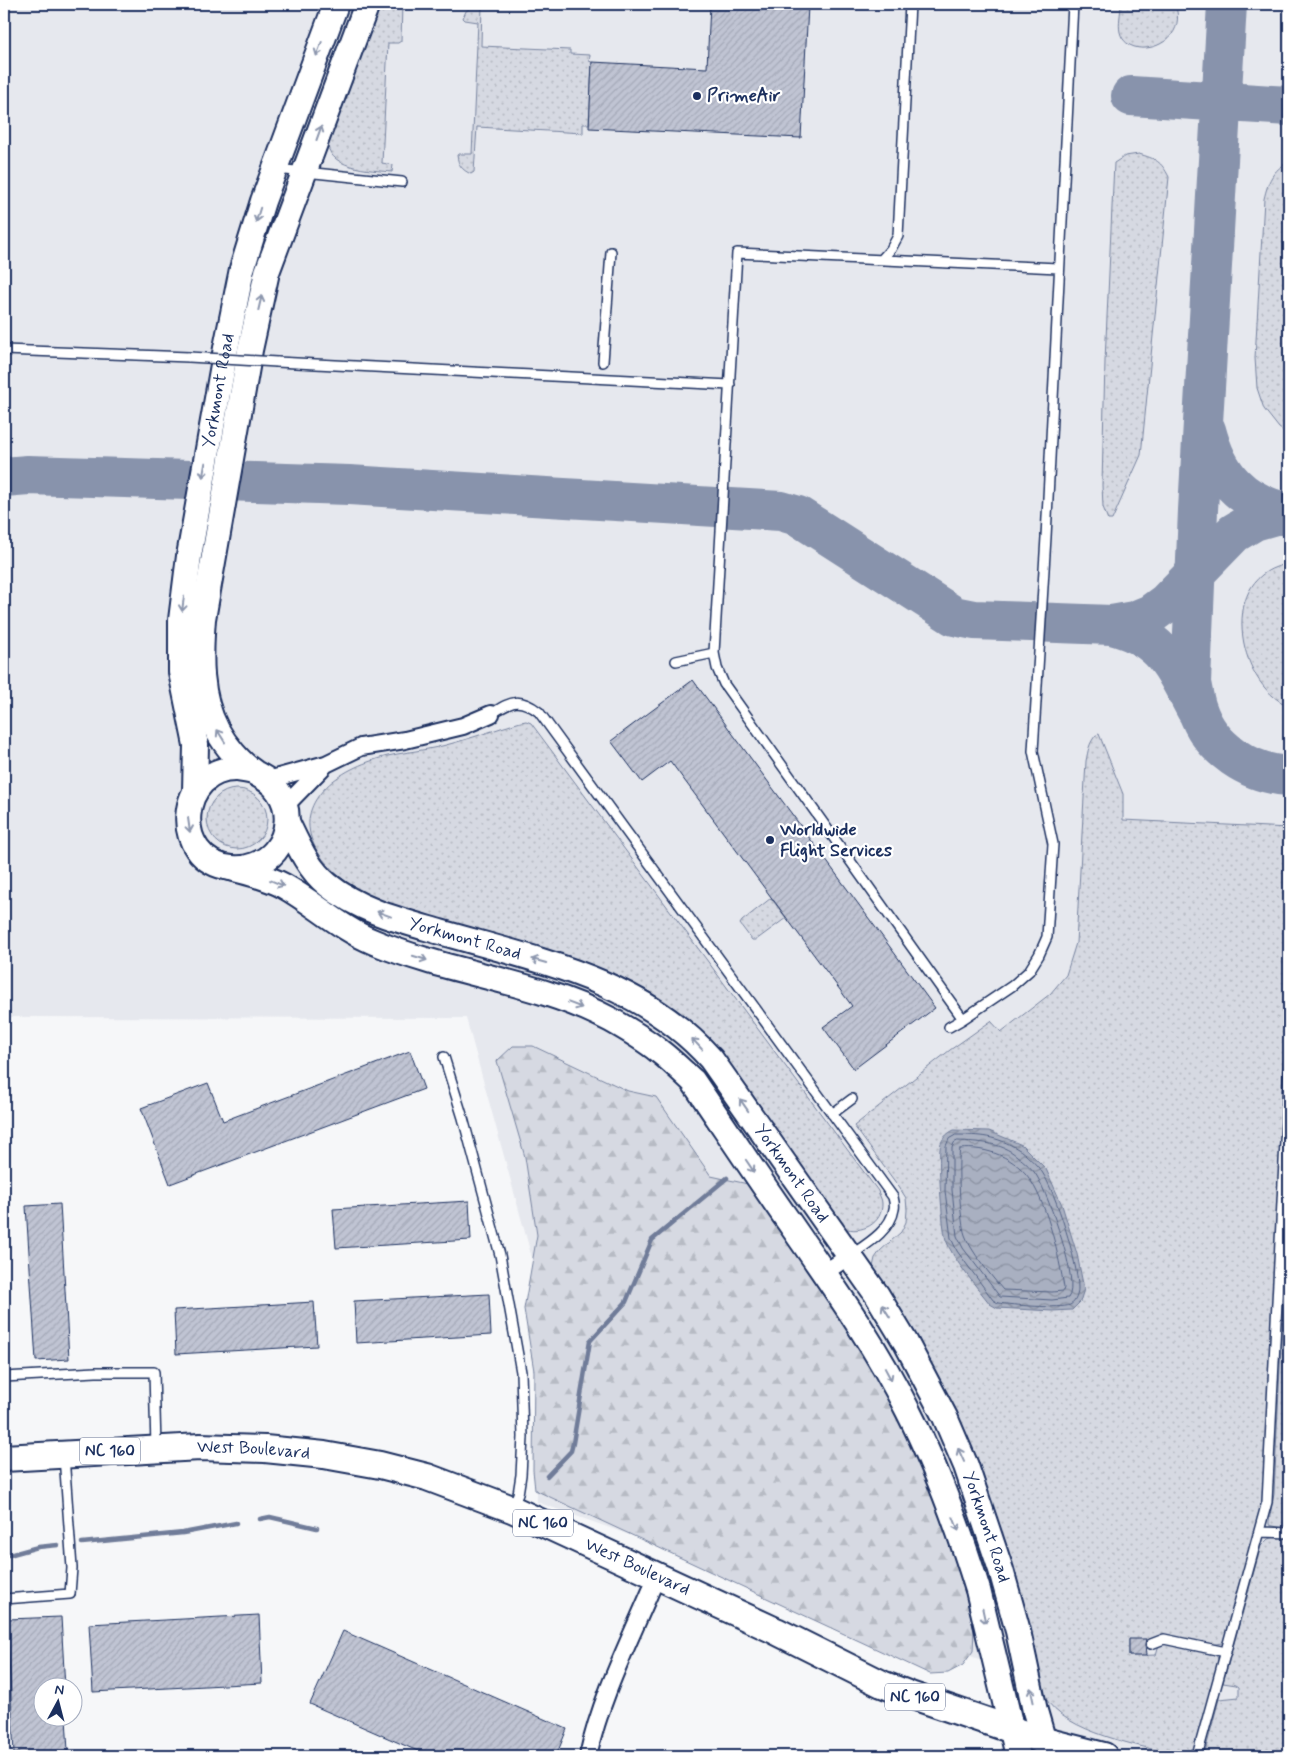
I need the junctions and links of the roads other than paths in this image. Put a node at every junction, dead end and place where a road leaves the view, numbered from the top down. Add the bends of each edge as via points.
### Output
1 (336, 4) edge
2 (367, 4) edge
3 (910, 4) edge
4 (1073, 4) edge
5 (274, 169) junction
6 (304, 172) junction
7 (402, 182) dead end
8 (611, 252) dead end
9 (881, 260) junction
10 (1058, 268) junction
11 (4, 350) edge
12 (603, 362) dead end
13 (730, 385) junction
14 (714, 653) junction
15 (676, 661) dead end
16 (490, 714) joint
17 (326, 764) junction
18 (260, 776) junction
19 (195, 792) junction
20 (286, 814) junction
21 (231, 868) junction
22 (963, 1019) junction
23 (949, 1027) dead end
24 (444, 1057) dead end
25 (1289, 1062) edge
26 (852, 1099) dead end
27 (832, 1114) junction
28 (849, 1256) junction
29 (824, 1273) junction
30 (4, 1377) edge
31 (156, 1449) junction
32 (64, 1454) junction
33 (4, 1458) edge
34 (512, 1509) junction
35 (1260, 1532) junction
36 (1289, 1533) edge
37 (657, 1576) junction
38 (4, 1599) edge
39 (1151, 1644) dead end
40 (1226, 1652) junction
41 (1012, 1730) junction
42 (1047, 1749) edge
43 (588, 1756) edge
44 (1018, 1756) edge
45 (1104, 1756) edge
46 (1197, 1756) edge

1 -> 5 street, Yorkmont Road
6 -> 2 street, Yorkmont Road
3 - 9 lane via 898,236
4 - 10 lane
5 - 6 lane
5 -> 19 street, Yorkmont Road via 242,269 182,610 181,672 196,745
6 - 7 lane
18 -> 6 street, Yorkmont Road via 226,743 210,712 202,676 203,619 250,350 267,272
8 - 12 lane
9 - 10 lane
9 - 13 lane via 737,253
10 - 22 lane via 1033,751 1053,844 1047,937 1029,971
11 - 13 lane, bridge
13 - 14 lane
14 - 15 lane
14 - 22 lane via 724,684
16 - 17 street via 463,726 362,748
16 - 27 lane via 511,702 520,701 539,712
17 - 18 street
17 - 20 street
18 - 19 street via 237,769 221,772 206,780
18 - 20 street, Yorkmont Road via 279,791
19 -> 21 street, Yorkmont Road via 188,807 187,824 192,840 201,854 215,864
20 - 21 street, Yorkmont Road via 283,838 275,852 247,868
28 -> 20 street, Yorkmont Road via 711,1059 679,1027 641,1002 589,977 405,922 357,903 319,876 307,860
21 -> 29 street, Yorkmont Road via 283,885 340,925 375,943 576,1005 611,1020 660,1051 693,1081
22 - 23 lane
24 - 34 lane via 500,1255 521,1372 521,1475
25 - 35 lane via 1270,1476
26 - 27 lane
27 - 28 lane via 893,1197 894,1209 889,1223
28 - 29 street
42 -> 28 street, Yorkmont Road via 1001,1570 966,1466 906,1344
29 -> 41 street, Yorkmont Road via 882,1362 940,1481 978,1590
30 - 31 lane via 154,1372
31 - 32 main road, West Boulevard / NC 160
31 - 34 main road, West Boulevard / NC 160 via 265,1448 324,1455 427,1477
32 - 33 main road, West Boulevard / NC 160
32 - 38 lane via 72,1568 70,1594
34 - 37 main road, West Boulevard / NC 160
35 - 36 lane
35 - 40 lane
37 - 41 main road, West Boulevard / NC 160 via 882,1684
37 - 43 street via 610,1688
39 - 40 lane via 1164,1639
40 - 46 lane
41 - 42 main road, West Boulevard / NC 160
41 - 44 street, Yorkmont Road
42 - 45 main road, West Boulevard / NC 160

